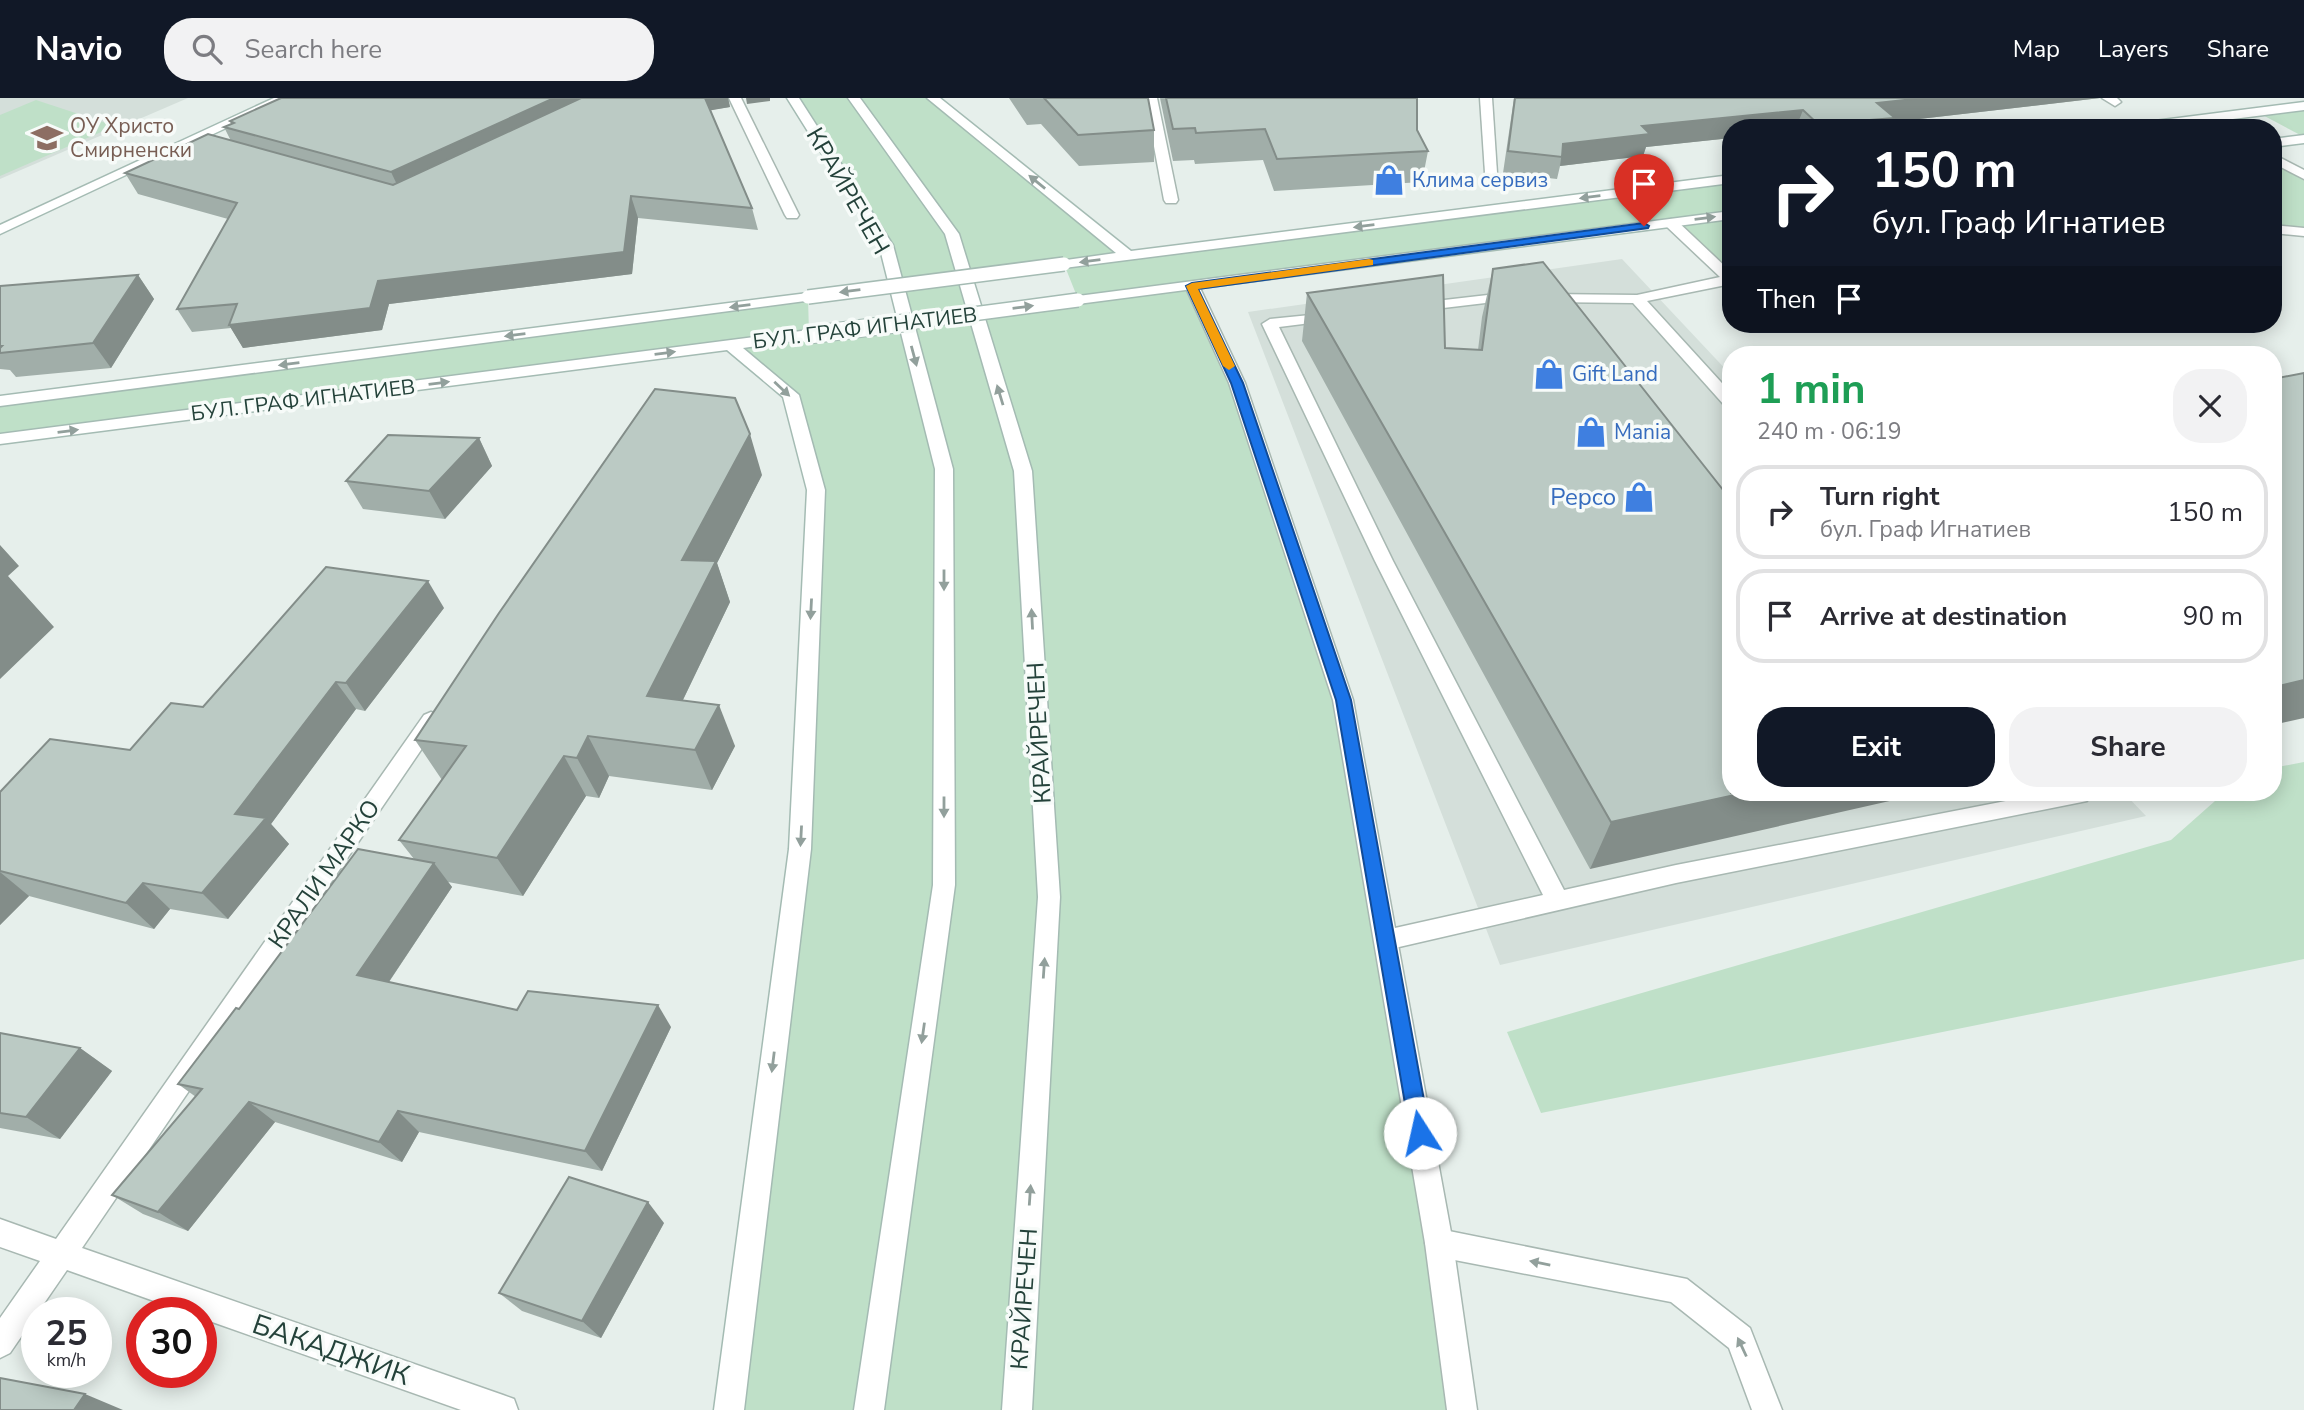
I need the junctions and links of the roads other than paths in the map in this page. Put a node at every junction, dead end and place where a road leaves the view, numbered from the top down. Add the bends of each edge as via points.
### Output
1 (284, 98) edge
2 (736, 98) edge
3 (793, 98) edge
4 (854, 98) edge
5 (933, 98) edge
6 (1152, 98) edge
7 (1486, 98) edge
8 (2304, 106) edge
9 (2203, 118) joint
10 (2196, 119) edge
11 (2304, 139) edge
12 (187, 142) junction
13 (2282, 143) edge
14 (214, 149) edge
15 (2282, 163) edge
16 (1491, 173) dead end
17 (2304, 175) edge
18 (1722, 180) edge
19 (1171, 200) dead end
20 (792, 215) dead end
21 (1722, 216) edge
22 (1671, 223) junction
23 (0, 230) edge
24 (2282, 230) edge
25 (2304, 232) edge
26 (1128, 256) junction
27 (1722, 272) edge
28 (1722, 282) edge
29 (1192, 286) junction
30 (1637, 299) junction
31 (1395, 310) edge
32 (1353, 315) edge
33 (730, 345) junction
34 (1722, 393) edge
35 (0, 401) edge
36 (0, 439) edge
37 (442, 704) edge
38 (2048, 801) edge
39 (1558, 901) junction
40 (1386, 940) junction
41 (0, 1233) edge
42 (1439, 1243) junction
43 (61, 1256) junction
44 (0, 1343) edge
45 (503, 1410) edge
46 (729, 1410) edge
47 (869, 1410) edge
48 (1017, 1410) edge
49 (1462, 1410) edge
50 (1767, 1410) edge

1 - 12 street
2 - 20 street
3 -> 47 street, КРАЙРЕЧЕН via 886,245 944,469 944,885
48 -> 4 street, КРАЙРЕЧЕН via 1049,897 1023,471 952,234
26 -> 5 street
6 - 19 street
7 - 16 street
8 - 9 street
9 - 10 street
11 - 13 street
12 - 14 street
12 - 23 street
15 - 17 street
18 -> 26 street, БУЛ. ГРАФ ИГНАТИЕВ
22 -> 21 street, БУЛ. ГРАФ ИГНАТИЕВ
22 - 27 street
22 - 29 street, БУЛ. ГРАФ ИГНАТИЕВ
24 - 25 street
26 -> 35 street, БУЛ. ГРАФ ИГНАТИЕВ, bridge
28 - 30 street
33 -> 29 street, БУЛ. ГРАФ ИГНАТИЕВ, bridge
29 - 40 street via 1237,383 1343,700
30 - 31 street via 1519,296
30 - 34 street
32 - 39 street via 1270,324 1384,561
36 -> 33 street, БУЛ. ГРАФ ИГНАТИЕВ
33 -> 46 street via 791,395 816,490 800,849
37 - 43 street, КРАЛИ МАРКО
38 - 39 street
39 - 40 street
40 - 42 street
41 - 43 street, БАКАДЖИК
42 - 49 street
50 -> 42 street via 1740,1338 1677,1289
43 - 44 street, КРАЛИ МАРКО
43 - 45 street, БАКАДЖИК

